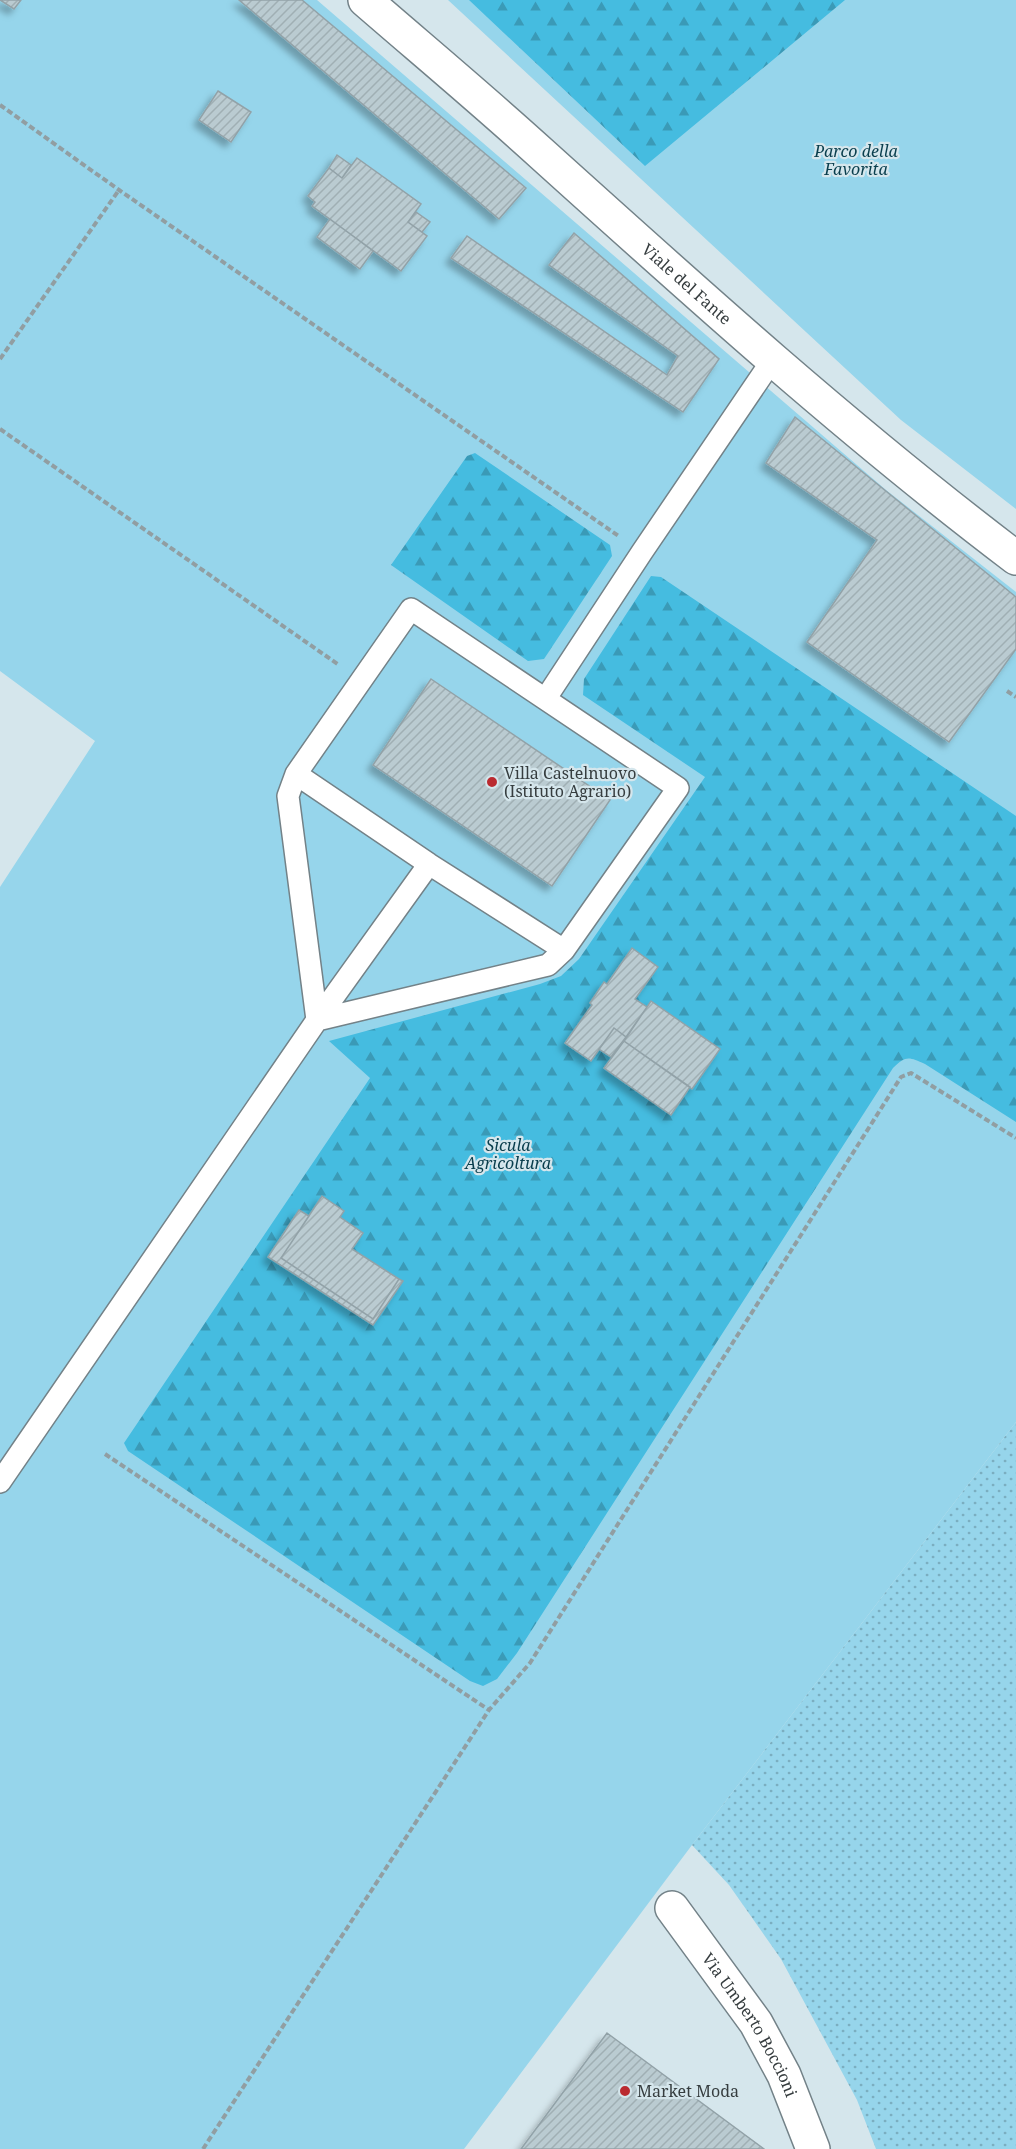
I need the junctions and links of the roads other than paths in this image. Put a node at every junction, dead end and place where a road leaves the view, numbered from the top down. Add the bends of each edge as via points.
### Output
1 (366, 0) edge
2 (773, 359) junction
3 (1016, 558) edge
4 (546, 698) junction
5 (296, 774) junction
6 (429, 864) junction
7 (564, 950) junction
8 (317, 1020) junction
9 (0, 1482) edge
10 (672, 1908) dead end
11 (813, 2149) edge

1 - 2 street, Viale del Fante
2 - 3 street, Viale del Fante
2 - 4 lane
4 - 5 lane via 411,609
4 - 7 lane via 678,788
5 - 6 lane
5 - 8 lane via 288,796
6 - 7 lane
6 - 8 lane
7 - 8 lane via 548,965
8 - 9 lane
10 - 11 street, Via Umberto Boccioni via 756,2023 784,2075

